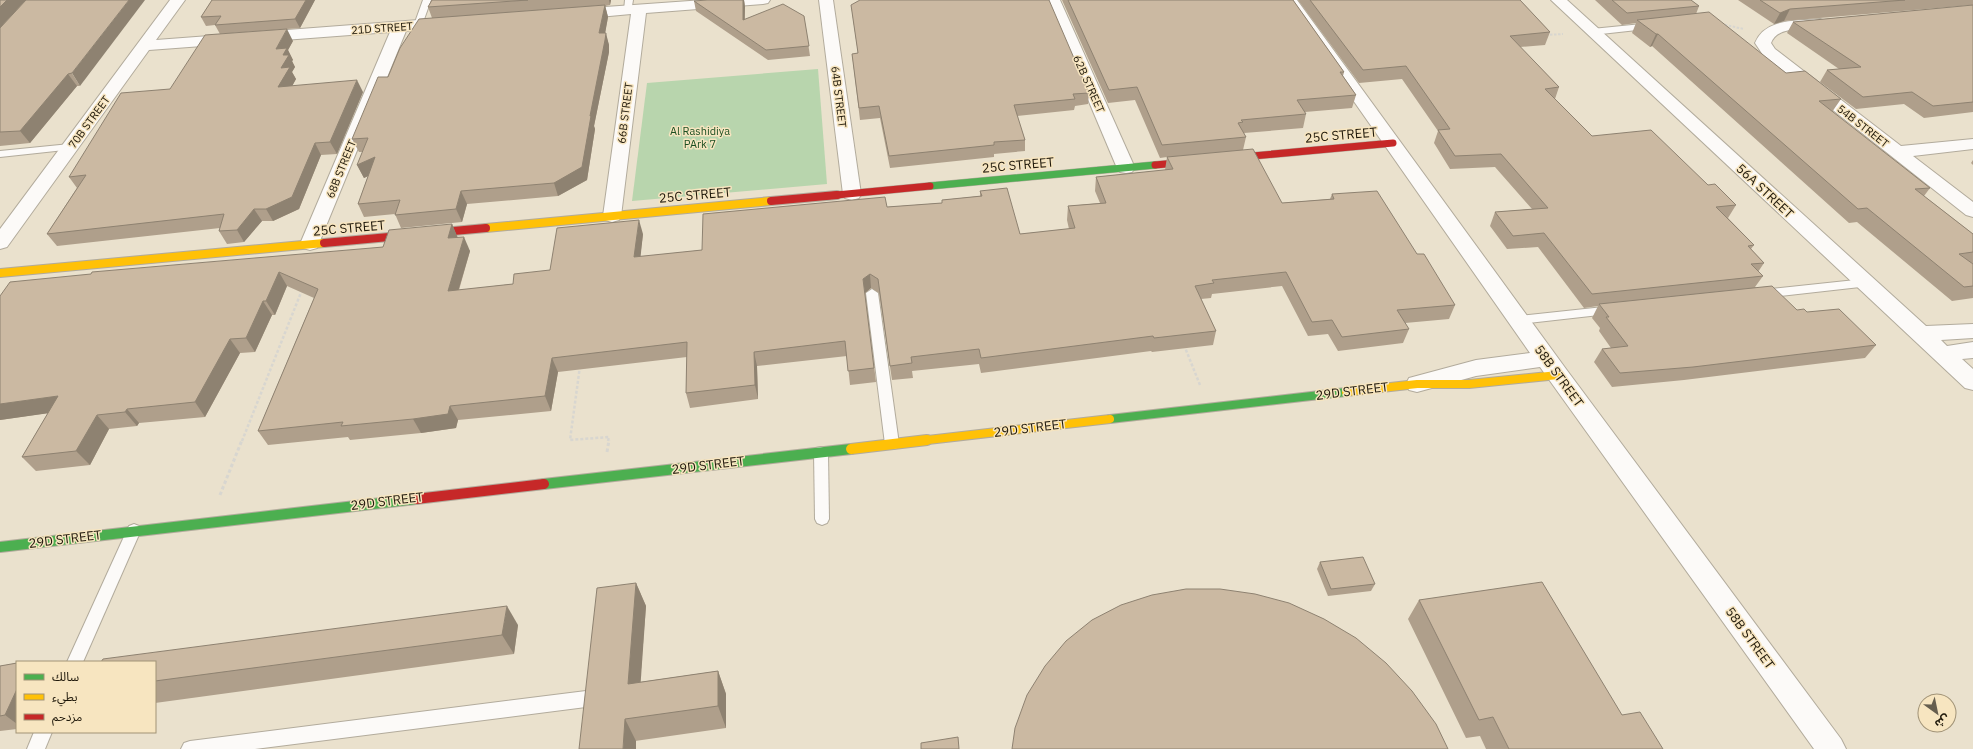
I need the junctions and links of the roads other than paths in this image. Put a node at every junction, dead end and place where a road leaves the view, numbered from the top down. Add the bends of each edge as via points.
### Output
1 (178, 0) edge
2 (427, 0) edge
3 (763, 0) edge
4 (826, 0) edge
5 (1053, 0) edge
6 (1290, 0) edge
7 (1558, 0) edge
8 (632, 6) edge
9 (566, 15) edge
10 (457, 23) edge
11 (1831, 23) edge
12 (418, 25) junction
13 (1660, 26) edge
14 (400, 27) junction
15 (1592, 32) junction
16 (144, 46) junction
17 (1393, 143) junction
18 (1973, 144) edge
19 (70, 148) junction
20 (1897, 152) junction
21 (0, 154) edge
22 (1126, 168) junction
23 (852, 194) junction
24 (1973, 211) edge
25 (612, 216) junction
26 (0, 243) edge
27 (310, 244) junction
28 (0, 273) edge
29 (1865, 283) junction
30 (872, 293) dead end
31 (1747, 295) edge
32 (1629, 308) edge
33 (1518, 320) junction
34 (1973, 331) edge
35 (1922, 334) junction
36 (1973, 350) edge
37 (1943, 354) junction
38 (1552, 366) junction
39 (1973, 382) edge
40 (1417, 384) joint
41 (892, 444) junction
42 (821, 452) junction
43 (822, 519) dead end
44 (134, 530) junction
45 (0, 547) edge
46 (75, 661) edge
47 (586, 699) edge
48 (43, 733) edge
49 (36, 749) edge
50 (190, 749) edge
51 (1831, 749) edge

1 - 16 street, 70B STREET
2 - 12 lane
3 - 8 street
4 - 23 street, 64B STREET
5 - 22 street, 62B STREET
6 - 17 street, 58B STREET
7 - 15 street, 56A STREET
8 - 9 street
8 - 25 street, 66B STREET
10 - 12 street, 21D STREET
11 - 20 street, 54B STREET via 1775,29 1766,35 1763,43 1769,52
12 - 14 street, 21D STREET
13 - 15 lane
14 - 16 street, 21D STREET
14 - 27 street, 68B STREET
15 - 29 street, 56A STREET
16 - 19 street, 70B STREET
17 - 22 street, 25C STREET
17 - 33 street, 58B STREET
18 - 20 street
19 - 21 lane
19 - 26 street, 70B STREET
20 - 24 street, 54B STREET
22 - 23 street, 25C STREET
23 - 25 street, 25C STREET
25 - 27 street, 25C STREET
27 - 28 street, 25C STREET
29 - 31 lane
29 - 35 street, 56A STREET
30 - 41 lane
32 - 33 lane
33 - 38 street, 58B STREET
34 - 35 street
35 - 37 street, 56A STREET
36 - 37 street
37 - 39 street, 56A STREET
38 - 40 street, 29D STREET via 1476,368
38 - 51 street, 58B STREET
40 - 41 street, 29D STREET
41 - 42 street, 29D STREET
42 - 43 lane
42 - 44 street, 29D STREET
44 - 45 street, 29D STREET
44 - 46 lane
47 - 50 lane
48 - 49 lane

